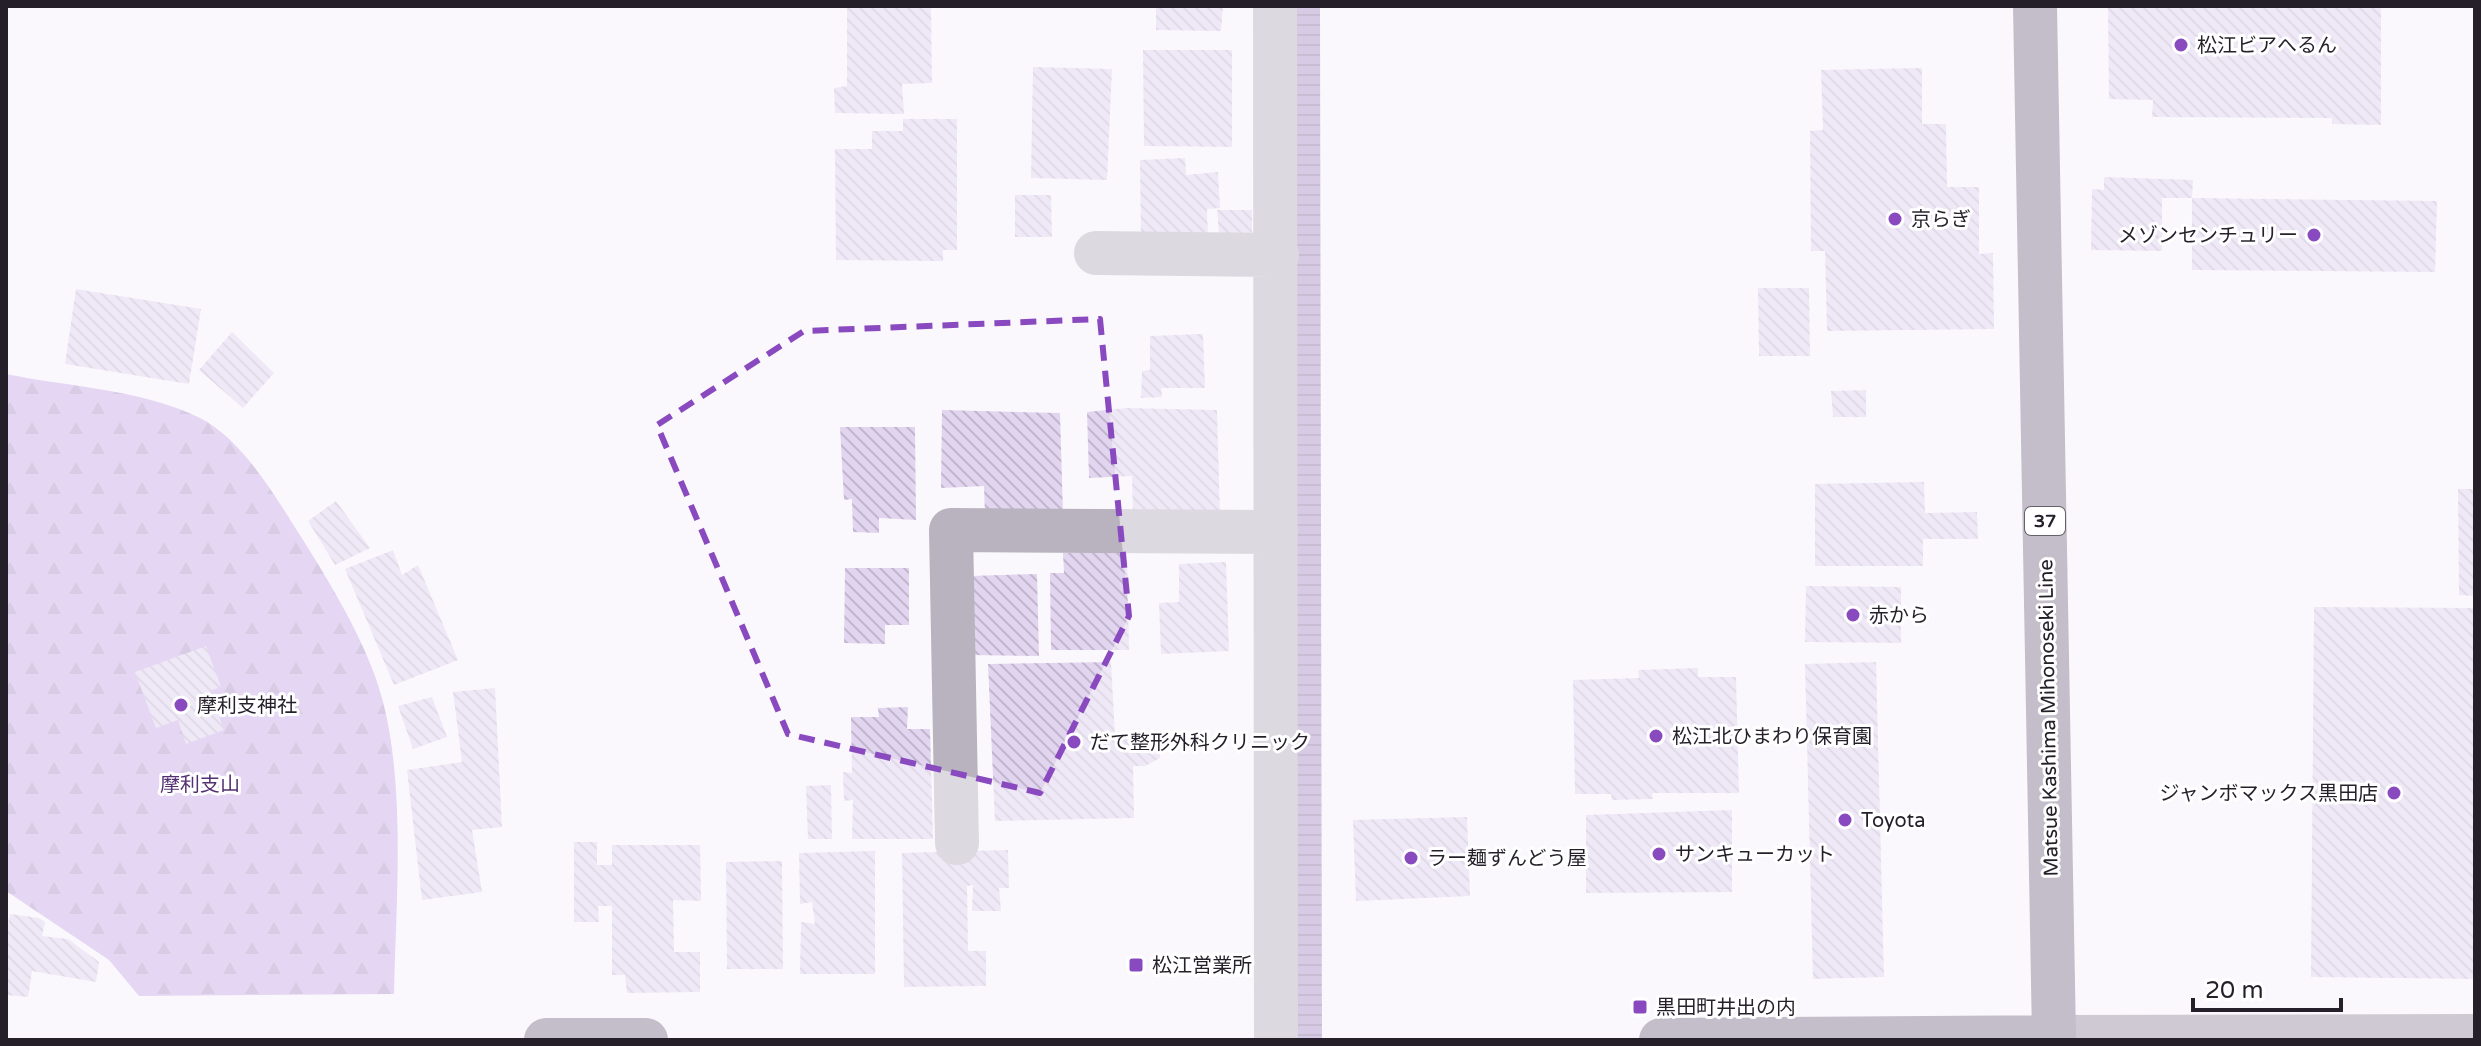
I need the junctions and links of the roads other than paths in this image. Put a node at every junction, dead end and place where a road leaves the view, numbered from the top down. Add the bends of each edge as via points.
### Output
1 (1275, 6) edge
2 (2035, 6) edge
3 (1096, 253) dead end
4 (1277, 255) junction
5 (1276, 532) junction
6 (957, 843) dead end
7 (2475, 1036) edge
8 (2054, 1037) junction
9 (546, 1040) edge
10 (646, 1040) edge
11 (1276, 1040) edge
12 (1661, 1040) edge

1 - 4 street
2 - 8 main road, Matsue Kashima Mihonoseki Line / 37
3 - 4 street
4 - 5 street
5 - 6 street via 951,530
5 - 11 street
7 - 8 street
8 - 12 main road
9 - 10 main road

